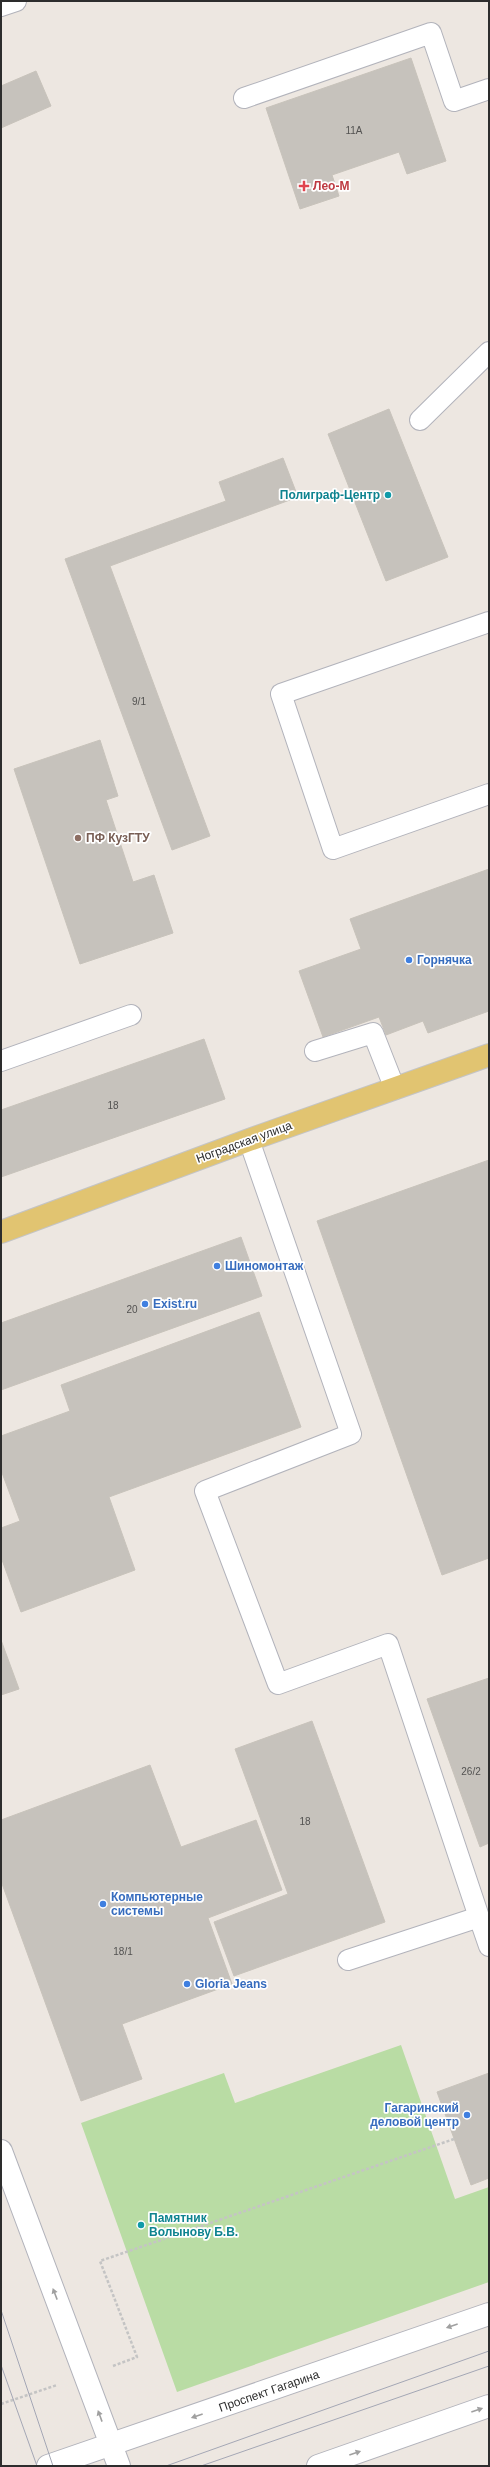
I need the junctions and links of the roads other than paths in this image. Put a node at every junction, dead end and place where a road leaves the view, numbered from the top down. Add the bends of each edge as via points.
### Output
1 (16, 1) edge
2 (1, 6) edge
3 (489, 89) edge
4 (244, 98) dead end
5 (489, 352) edge
6 (420, 420) dead end
7 (489, 622) edge
8 (489, 794) edge
9 (131, 1015) dead end
10 (315, 1051) dead end
11 (489, 1055) edge
12 (1, 1061) edge
13 (395, 1088) junction
14 (249, 1140) junction
15 (1, 1232) edge
16 (479, 1917) junction
17 (489, 1946) edge
18 (348, 1960) dead end
19 (1, 2151) edge
20 (489, 2314) edge
21 (489, 2406) edge
22 (111, 2446) junction
23 (48, 2466) edge
24 (119, 2466) edge
25 (318, 2466) edge

1 - 2 lane
3 - 4 lane via 454,101 431,33
5 - 6 lane
7 - 8 lane via 281,694 333,849
9 - 12 lane
10 - 13 lane via 373,1033
11 - 13 main road, Ноградская улица
13 - 14 main road, Ноградская улица
14 - 15 main road, Ноградская улица
14 - 16 lane via 352,1434 205,1491 278,1684 388,1644
16 - 17 lane
16 - 18 lane
22 -> 19 main road
20 -> 22 main road, Проспект Гагарина
25 -> 21 main road
22 - 23 main road, Проспект Гагарина
22 - 24 main road

